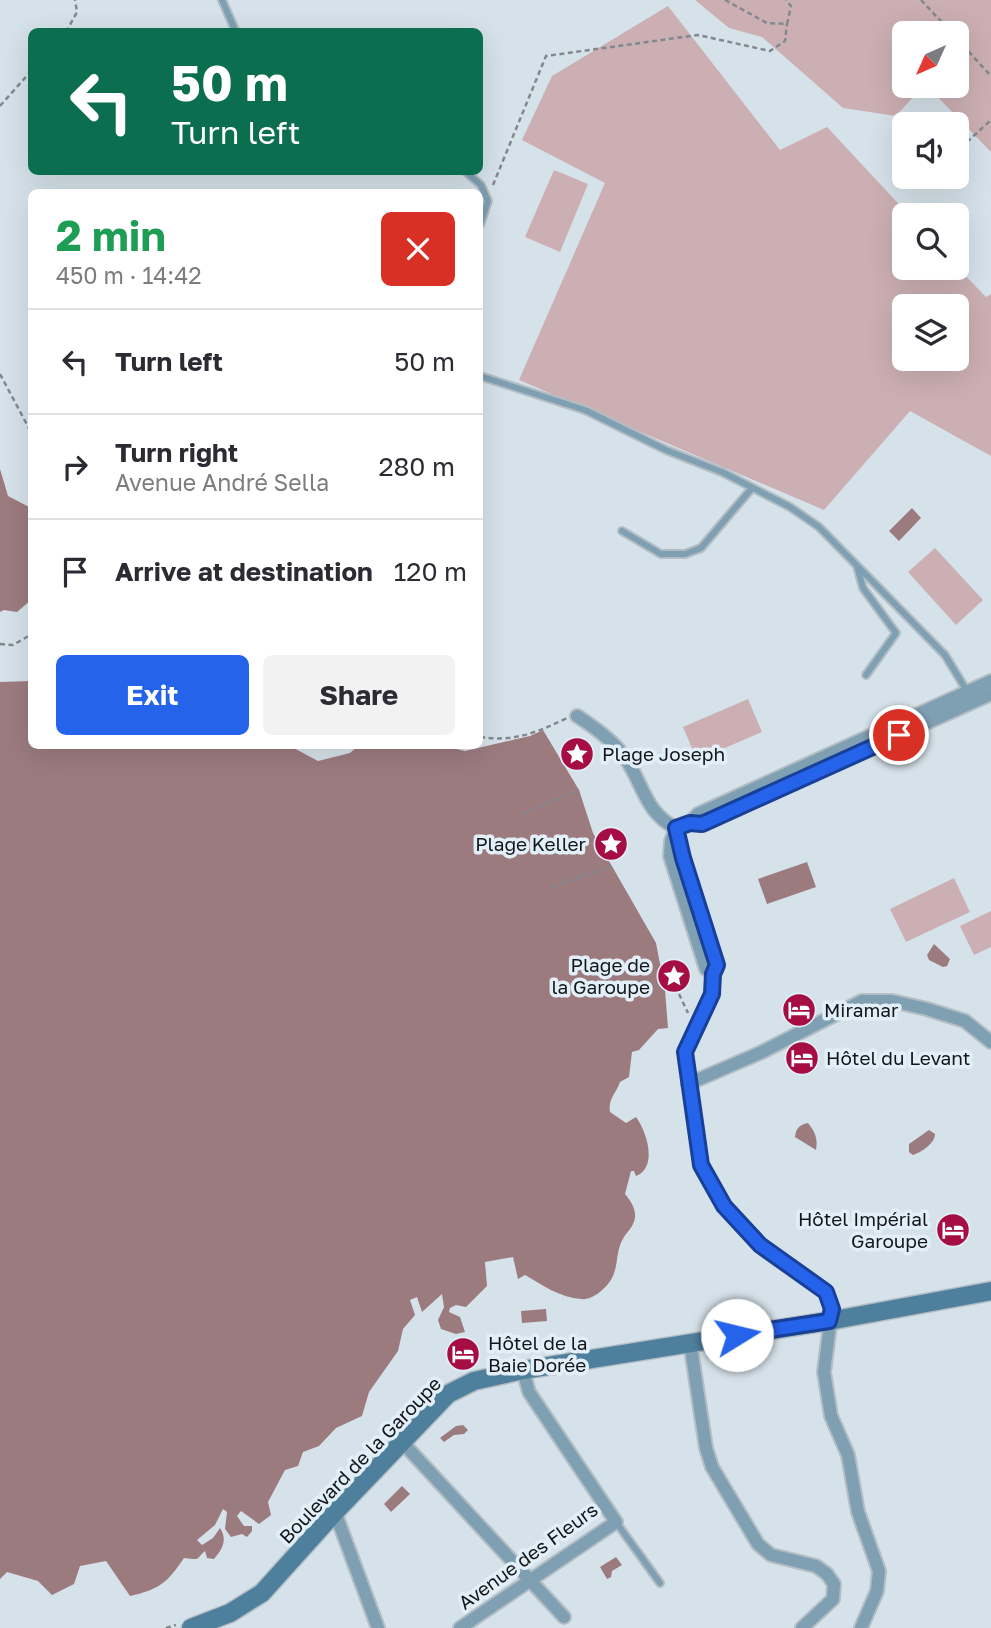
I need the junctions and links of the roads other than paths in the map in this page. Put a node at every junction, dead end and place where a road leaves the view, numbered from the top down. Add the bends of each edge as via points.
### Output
1 (222, 0) edge
2 (234, 28) edge
3 (470, 175) edge
4 (483, 216) edge
5 (483, 377) edge
6 (752, 488) junction
7 (622, 531) dead end
8 (856, 564) junction
9 (866, 675) dead end
10 (991, 681) edge
11 (991, 694) edge
12 (970, 697) junction
13 (577, 716) road end
14 (676, 828) junction
15 (991, 1042) edge
16 (688, 1084) junction
17 (991, 1291) edge
18 (829, 1321) junction
19 (690, 1342) junction
20 (523, 1370) junction
21 (403, 1443) junction
22 (335, 1512) junction
23 (616, 1522) junction
24 (531, 1580) junction
25 (660, 1583) dead end
26 (564, 1617) dead end
27 (189, 1627) edge
28 (378, 1628) edge
29 (460, 1628) edge
30 (802, 1628) edge
31 (861, 1628) edge

1 - 2 lane
3 - 4 lane via 481,184 488,201
5 - 6 lane via 585,410
6 - 7 lane via 701,548 685,554 661,554
6 - 8 lane via 819,527
8 - 9 lane via 863,588 896,633
8 - 12 lane via 945,655
10 - 12 street
11 - 12 street
12 - 14 street via 702,824
13 - 14 street via 620,751 651,807
14 - 16 street via 670,856 706,969 713,974 712,994 686,1047
15 - 16 street via 965,1021 892,1001 862,1001
16 - 18 street via 701,1165 724,1206 760,1245 826,1292 832,1309
17 - 18 street, Boulevard de la Garoupe
18 - 19 street, Boulevard de la Garoupe
18 - 31 street via 824,1372 831,1416 848,1455 858,1512 878,1571 877,1591
19 - 20 street, Boulevard de la Garoupe
19 - 30 street via 712,1468 758,1544 771,1555 816,1566 834,1584 833,1599
20 - 21 street, Boulevard de la Garoupe via 474,1381 448,1394
20 - 23 street, Avenue des Fleurs via 529,1392
21 - 22 street, Boulevard de la Garoupe
21 - 24 street
22 - 27 street, Boulevard de la Garoupe via 262,1593 230,1613
22 - 28 street
23 - 24 street, Avenue des Fleurs
23 - 25 lane
24 - 26 street
24 - 29 street, Avenue des Fleurs

